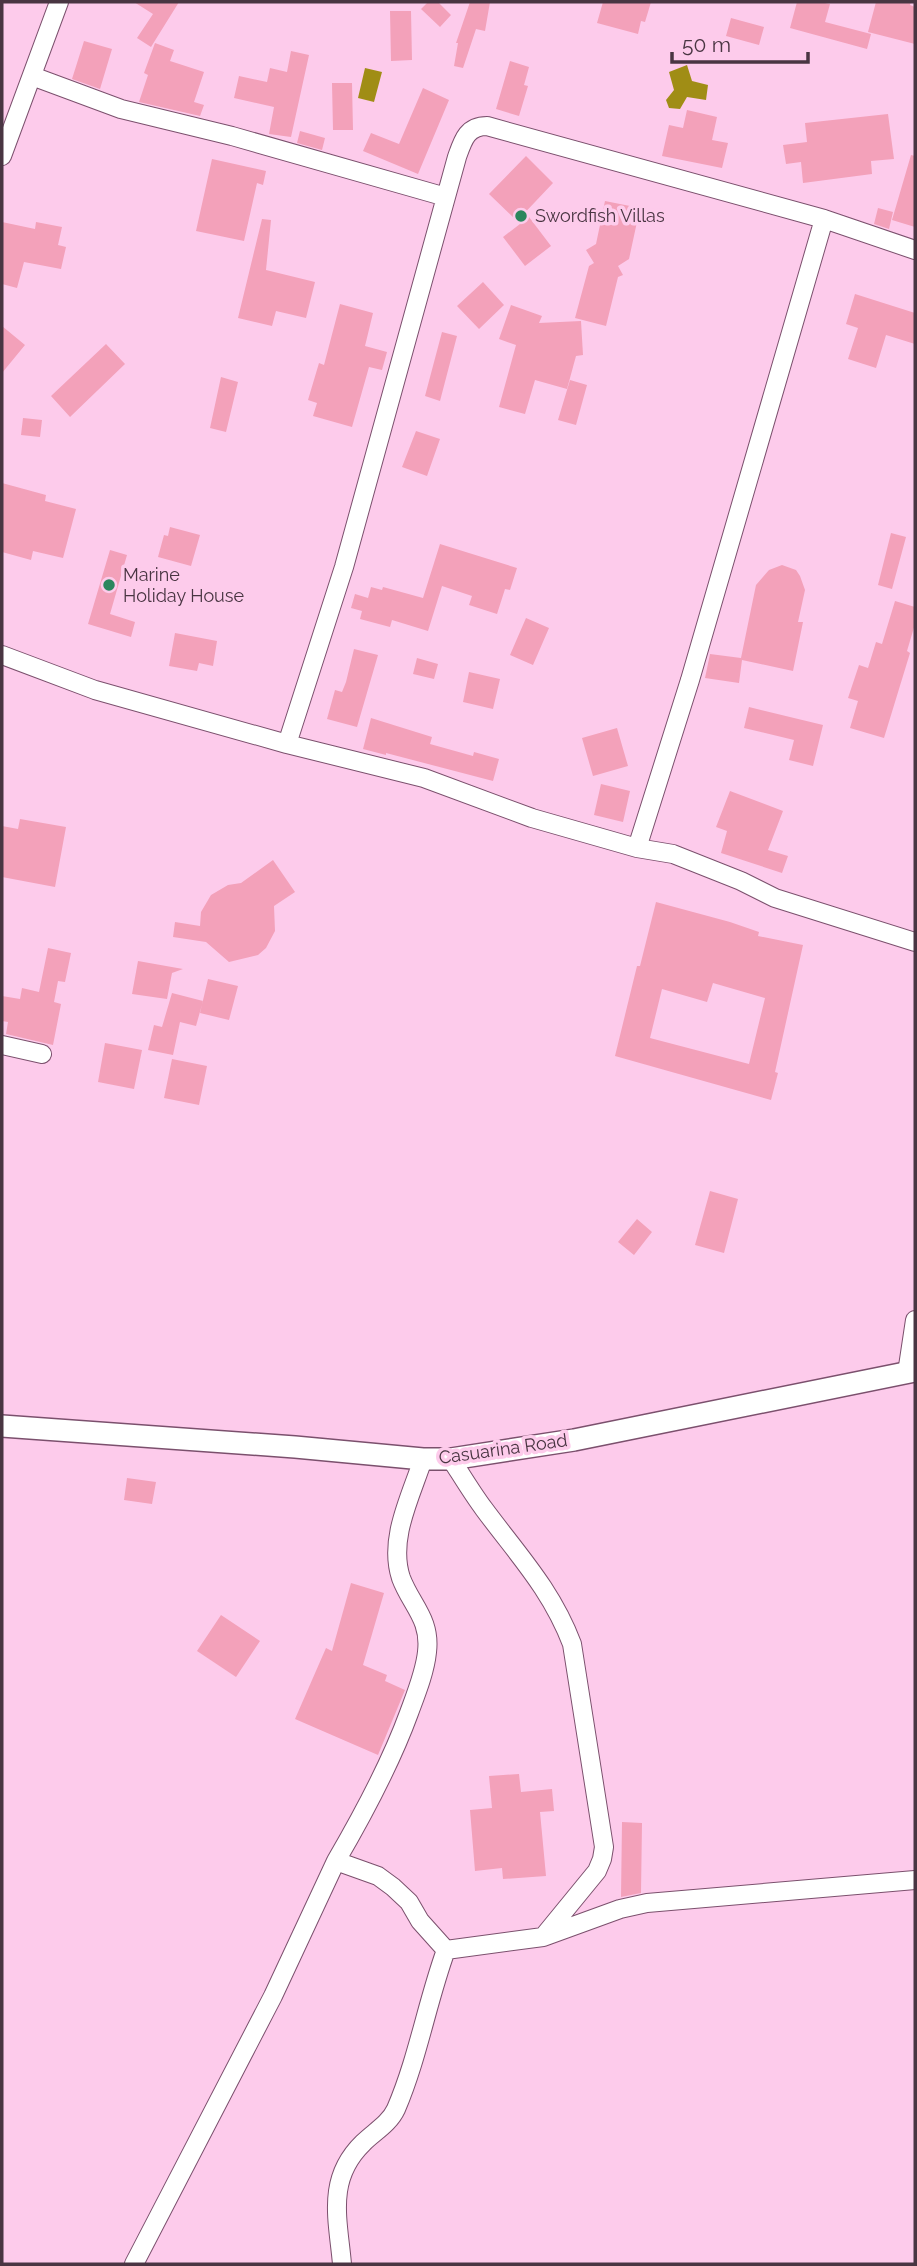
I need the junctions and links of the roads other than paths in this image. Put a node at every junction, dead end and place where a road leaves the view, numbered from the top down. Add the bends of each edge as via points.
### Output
1 (59, 2) edge
2 (32, 76) junction
3 (2, 156) edge
4 (446, 197) junction
5 (824, 219) junction
6 (915, 250) edge
7 (2, 655) edge
8 (287, 744) junction
9 (637, 848) junction
10 (915, 942) edge
11 (2, 1045) edge
12 (42, 1054) dead end
13 (915, 1321) edge
14 (911, 1372) edge
15 (2, 1426) edge
16 (423, 1459) junction
17 (451, 1459) junction
18 (336, 1861) junction
19 (915, 1880) edge
20 (543, 1937) junction
21 (446, 1950) junction
22 (134, 2264) edge
23 (342, 2264) edge

1 - 2 street
2 - 3 street
2 - 4 street via 121,108
4 - 5 street via 463,140 477,126 487,126
4 - 8 street via 344,567
5 - 6 street
5 - 9 street
7 - 8 street via 94,690
8 - 9 street via 424,778 532,818
9 - 10 street via 673,855 775,898
11 - 12 street
13 - 14 street
14 - 17 street, Casuarina Road via 574,1440
15 - 16 street, Casuarina Road
16 - 17 street, Casuarina Road
16 - 18 street via 396,1549 401,1578 426,1625 428,1651 396,1750
17 - 20 street via 543,1585 572,1644 604,1847 597,1871
18 - 21 street via 378,1876 393,1887
18 - 22 street via 273,1996
19 - 20 street via 647,1903
20 - 21 street
21 - 23 street via 394,2113 347,2162 340,2177 336,2194

